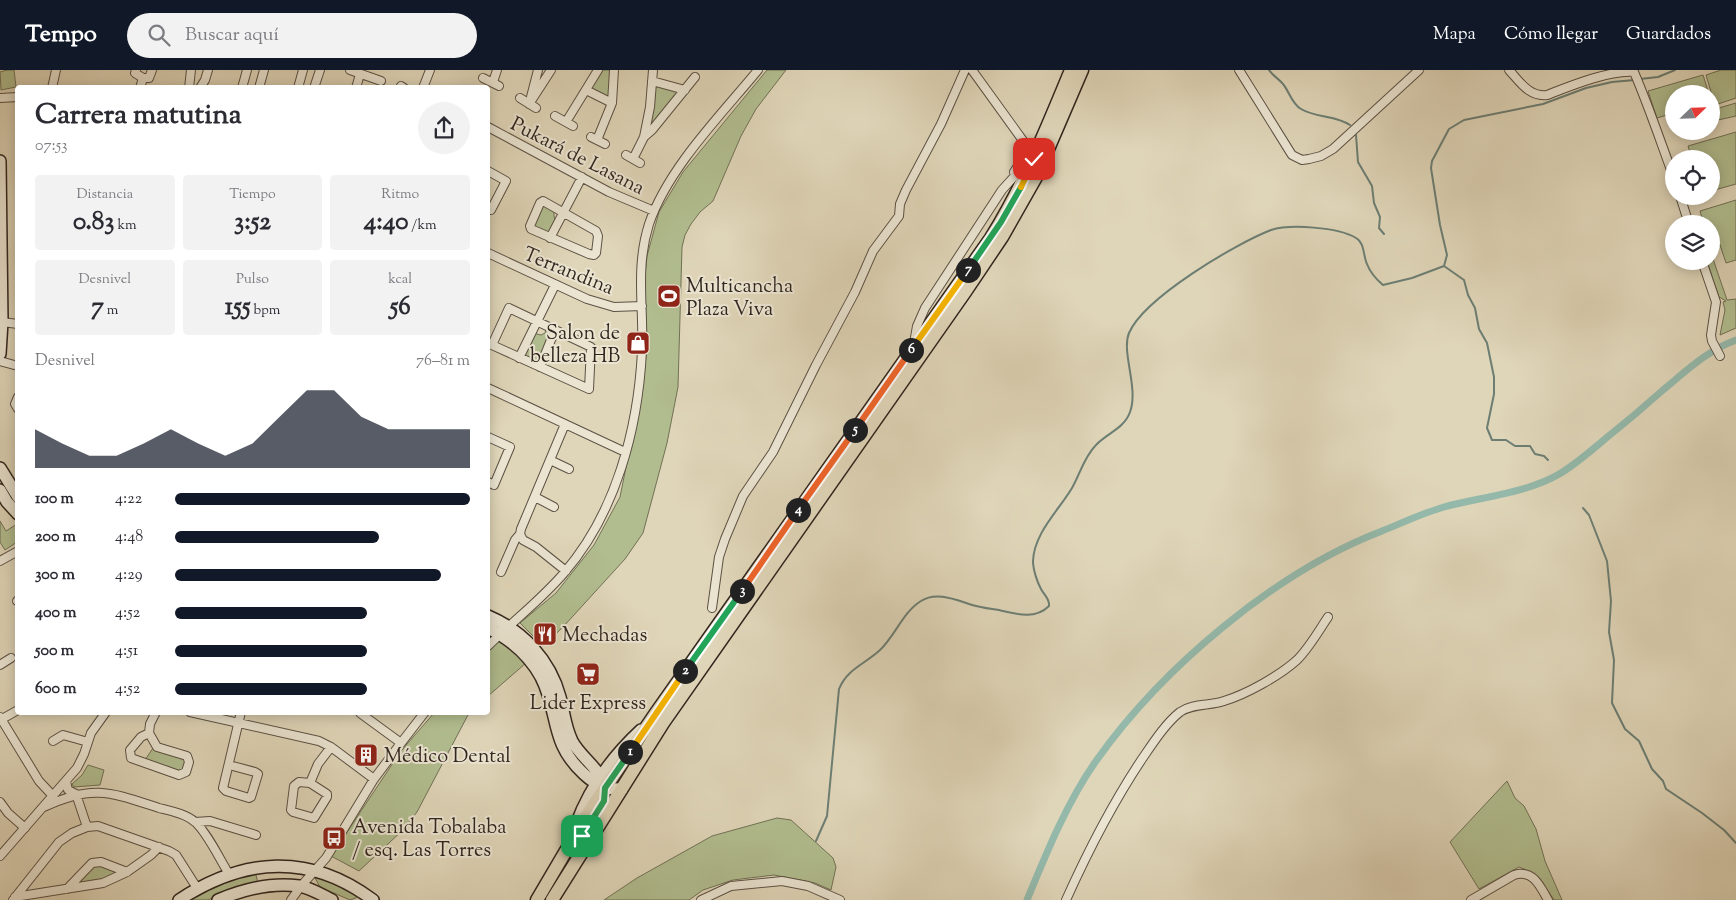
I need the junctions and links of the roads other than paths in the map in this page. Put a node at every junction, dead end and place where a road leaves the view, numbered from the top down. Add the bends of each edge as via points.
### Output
1 (56, 70) edge
2 (136, 70) edge
3 (152, 70) edge
4 (191, 70) edge
5 (208, 70) edge
6 (247, 70) edge
7 (264, 70) edge
8 (303, 70) edge
9 (320, 70) edge
10 (350, 70) edge
11 (430, 70) edge
12 (497, 70) edge
13 (538, 70) edge
14 (551, 70) edge
15 (598, 70) edge
16 (614, 70) edge
17 (653, 70) edge
18 (758, 70) edge
19 (965, 70) edge
20 (972, 70) edge
21 (1071, 70) edge
22 (1082, 70) edge
23 (1239, 70) edge
24 (1419, 70) edge
25 (1509, 70) edge
26 (360, 74) junction
27 (695, 77) dead end
28 (143, 78) junction
29 (483, 78) dead end
30 (652, 81) junction
31 (53, 85) edge
32 (141, 85) edge
33 (189, 85) edge
34 (202, 85) edge
35 (243, 85) edge
36 (261, 85) edge
37 (299, 85) edge
38 (315, 85) edge
39 (357, 85) edge
40 (374, 85) edge
41 (424, 85) edge
42 (586, 90) junction
43 (685, 90) junction
44 (15, 97) edge
45 (0, 98) edge
46 (520, 98) dead end
47 (612, 103) junction
48 (533, 106) junction
49 (555, 116) dead end
50 (490, 128) edge
51 (644, 137) junction
52 (606, 144) dead end
53 (1665, 153) edge
54 (633, 159) dead end
55 (1034, 159) junction
56 (0, 161) edge
57 (490, 172) edge
58 (582, 177) junction
59 (1002, 190) junction
60 (490, 207) edge
61 (654, 211) junction
62 (562, 212) junction
63 (550, 238) junction
64 (490, 255) edge
65 (1705, 270) edge
66 (555, 285) junction
67 (642, 306) junction
68 (536, 321) junction
69 (2, 322) junction
70 (15, 324) edge
71 (555, 330) junction
72 (913, 346) junction
73 (0, 354) edge
74 (1720, 356) dead end
75 (520, 358) junction
76 (0, 361) edge
77 (15, 365) edge
78 (540, 367) junction
79 (490, 389) edge
80 (565, 424) junction
81 (490, 439) edge
82 (625, 452) junction
83 (550, 460) junction
84 (0, 468) edge
85 (569, 469) dead end
86 (490, 483) edge
87 (0, 490) edge
88 (15, 492) edge
89 (535, 497) junction
90 (554, 506) dead end
91 (15, 511) edge
92 (520, 534) junction
93 (15, 553) edge
94 (0, 561) edge
95 (566, 571) junction
96 (500, 572) dead end
97 (712, 608) dead end
98 (1328, 617) dead end
99 (490, 618) edge
100 (490, 628) edge
101 (504, 631) junction
102 (490, 644) edge
103 (11, 658) dead end
104 (0, 665) edge
105 (15, 711) edge
106 (104, 715) edge
107 (154, 715) edge
108 (203, 715) edge
109 (240, 715) edge
110 (363, 715) edge
111 (423, 715) edge
112 (1, 718) edge
113 (238, 723) junction
114 (149, 733) junction
115 (53, 742) dead end
116 (88, 742) junction
117 (400, 743) junction
118 (331, 747) junction
119 (229, 765) junction
120 (374, 779) junction
121 (66, 781) junction
122 (310, 783) junction
123 (601, 783) junction
124 (622, 789) junction
125 (76, 794) junction
126 (53, 796) junction
127 (0, 802) edge
128 (44, 806) junction
129 (195, 822) junction
130 (25, 828) junction
131 (87, 828) junction
132 (256, 835) dead end
133 (159, 847) junction
134 (0, 856) edge
135 (260, 868) junction
136 (315, 871) junction
137 (127, 872) junction
138 (570, 872) junction
139 (229, 874) junction
140 (261, 886) junction
141 (301, 886) junction
142 (197, 888) junction
143 (67, 889) junction
144 (360, 895) edge
145 (826, 897) edge
146 (14, 898) edge
147 (179, 900) edge
148 (218, 900) edge
149 (291, 900) edge
150 (332, 900) edge
151 (373, 900) edge
152 (537, 900) edge
153 (552, 900) edge
154 (701, 900) edge
155 (840, 900) edge
156 (1066, 900) edge
157 (1471, 900) edge
158 (1548, 900) edge

1 - 31 street
2 - 28 street
3 - 28 street via 149,78
4 - 33 street
5 - 34 street
6 - 35 street
7 - 36 street
8 - 37 street
9 - 38 street
10 - 26 street
11 - 41 street
12 - 29 street via 496,84
13 - 48 street
14 - 48 street
15 - 42 street
16 - 47 street
17 - 30 street
18 - 61 street via 680,167
19 - 97 street via 906,190 899,216 873,251 856,292 773,452 743,496 719,557
20 - 59 street via 1026,148
21 - 55 main road
22 - 124 main road via 1036,177 1002,237 663,723
23 - 24 street via 1292,155 1302,160 1315,158 1333,148
25 - 53 street via 1530,92 1539,96 1606,75 1634,72
26 - 39 street
26 - 40 street via 378,80
27 - 43 street
28 - 32 street
30 - 43 street
30 - 51 street
42 - 47 street
42 - 49 street via 569,124
43 - 51 street
44 - 45 street
46 - 48 street
47 - 52 street via 594,139
50 - 58 street, Pukará de Lasana
51 - 54 street
55 - 59 street
55 - 72 main road via 991,238
56 - 69 street
57 - 60 street via 506,181
58 - 61 street, Pukará de Lasana
58 - 62 street
59 - 72 street via 925,308
61 - 67 street via 641,261
62 - 63 street
62 - 63 street via 541,202 530,226
62 - 63 street via 596,231 596,253 588,254
64 - 66 street, Terrandina
65 - 74 street via 1716,302 1712,336
66 - 67 street, Terrandina via 614,307
66 - 68 street
67 - 82 street via 640,369
68 - 71 street
68 - 75 street
68 - 75 street via 508,308 492,345
69 - 70 street
69 - 73 street
71 - 78 street
71 - 78 street via 591,348 589,389
72 - 123 main road via 649,722
75 - 78 street
76 - 77 street
79 - 80 street
80 - 82 street
80 - 83 street
81 - 86 street via 510,447 494,485
82 - 95 street via 606,508
83 - 85 street
83 - 89 street
84 - 88 street
87 - 91 street
89 - 90 street
89 - 92 street
92 - 95 street via 525,542
92 - 96 street
93 - 94 street
95 - 101 street
98 - 156 street via 1296,661 1236,698 1181,712 1155,739 1090,847
99 - 101 street
100 - 101 street
101 - 102 street
101 - 123 street via 538,671 560,742
103 - 104 street
105 - 112 street
106 - 116 street
107 - 114 street
108 - 113 street
109 - 113 street
110 - 117 street
111 - 117 street
112 - 126 street via 39,781
113 - 118 street via 315,740
113 - 119 street
114 - 114 street via 157,747 189,758 188,771 180,775 132,759 130,750
115 - 116 street via 63,735
116 - 121 street via 81,763
117 - 120 street
118 - 120 street
118 - 122 street via 323,755
119 - 119 street via 258,774 251,797 224,790
120 - 136 street
121 - 125 street via 68,790
121 - 126 street
122 - 122 street via 327,794 314,818 293,812 291,806 294,786 299,782
123 - 124 street
123 - 138 main road via 604,801 582,836
123 - 152 main road
124 - 138 main road
125 - 128 street
125 - 129 street via 115,794
125 - 131 street
126 - 128 street
127 - 130 street
128 - 130 street
129 - 132 street via 210,821
129 - 139 street
130 - 134 street
131 - 133 street via 98,826
131 - 146 street via 59,842
133 - 137 street
133 - 142 street via 176,855
135 - 136 street
135 - 139 street
135 - 140 street via 264,876
136 - 141 street
136 - 144 street via 335,878
137 - 143 street via 103,882
137 - 143 street via 101,862 92,863
138 - 153 main road
139 - 142 street
140 - 141 street
140 - 148 street
141 - 149 street
141 - 150 street
142 - 147 street
143 - 146 street
144 - 151 street
145 - 154 street via 808,886 773,881 731,886
145 - 155 street
157 - 158 street via 1514,875 1525,874 1538,882

